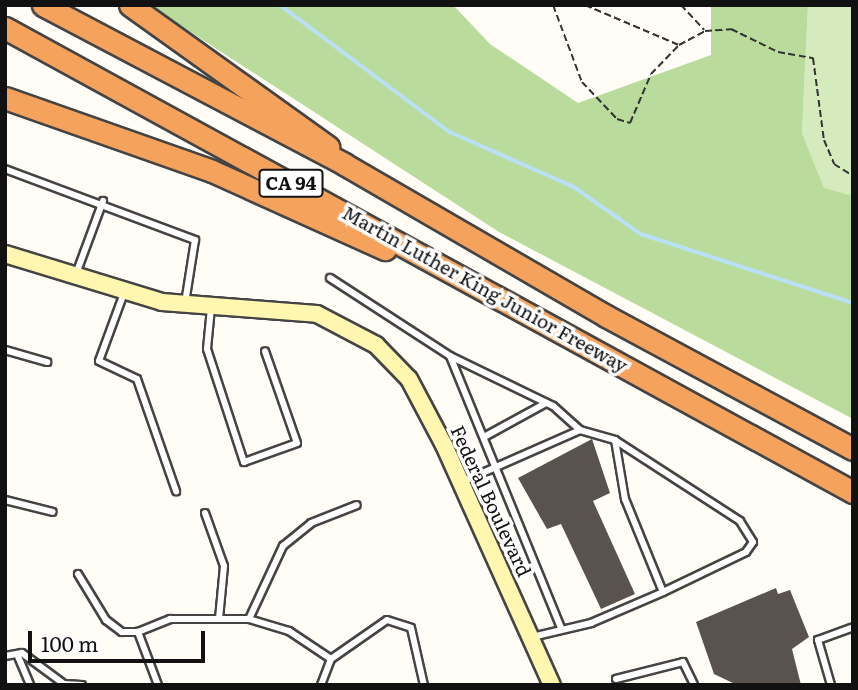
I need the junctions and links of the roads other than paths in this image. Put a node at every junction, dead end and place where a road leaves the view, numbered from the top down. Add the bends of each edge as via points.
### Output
1 (43, 5) edge
2 (130, 5) edge
3 (5, 28) edge
4 (5, 98) edge
5 (344, 164) junction
6 (5, 169) edge
7 (103, 201) junction
8 (5, 254) edge
9 (75, 278) junction
10 (330, 278) dead end
11 (124, 291) junction
12 (185, 304) junction
13 (212, 306) junction
14 (576, 341) junction
15 (5, 351) edge
16 (265, 351) dead end
17 (450, 356) junction
18 (47, 362) dead end
19 (546, 403) junction
20 (580, 430) junction
21 (484, 437) junction
22 (614, 440) junction
23 (853, 449) edge
24 (779, 451) junction
25 (499, 469) junction
26 (461, 482) junction
27 (176, 491) dead end
28 (853, 492) edge
29 (5, 500) edge
30 (853, 500) edge
31 (357, 505) dead end
32 (53, 512) dead end
33 (205, 513) dead end
34 (78, 574) dead end
35 (663, 592) junction
36 (219, 619) junction
37 (249, 619) junction
38 (853, 627) edge
39 (561, 628) junction
40 (138, 632) junction
41 (530, 638) junction
42 (16, 654) junction
43 (5, 656) edge
44 (331, 659) junction
45 (616, 679) dead end
46 (64, 684) edge
47 (30, 685) edge
48 (82, 685) edge
49 (158, 685) edge
50 (321, 685) edge
51 (424, 685) edge
52 (552, 685) edge
53 (694, 685) edge
54 (831, 685) edge

1 - 5 highway, Martin Luther King Junior Freeway / CA 94
2 - 5 highway via 310,130
3 - 14 highway, Martin Luther King Junior Freeway / CA 94
4 - 14 highway via 271,195
5 - 23 highway, Martin Luther King Junior Freeway / CA 94 via 606,316
6 - 7 lane
7 - 9 lane
7 - 12 lane via 195,240
8 - 9 main road, Federal Boulevard
9 - 11 main road, Federal Boulevard
10 - 17 lane
11 - 12 main road, Federal Boulevard
11 - 27 lane via 99,361 136,379
12 - 13 main road, Federal Boulevard
13 - 16 lane via 207,349 244,462 297,443
13 - 26 main road, Federal Boulevard via 317,314 376,345 409,379
14 - 24 highway, Martin Luther King Junior Freeway / CA 94
15 - 18 lane
17 - 19 lane
17 - 21 lane
19 - 20 lane
19 - 21 lane
20 - 22 lane
20 - 25 lane
21 - 25 lane
22 - 35 lane via 625,499
22 - 35 lane via 740,521 753,542 746,552
24 - 28 highway, Martin Luther King Junior Freeway / CA 94
24 - 30 highway
25 - 26 lane
25 - 39 lane
26 - 41 main road, Federal Boulevard
29 - 32 lane
31 - 37 lane via 311,523 283,546
33 - 36 lane via 224,566
34 - 40 lane via 106,620 122,632
35 - 39 lane via 591,623
36 - 37 lane
36 - 40 lane via 170,619
37 - 44 lane via 289,631
38 - 54 lane via 818,640
39 - 41 lane
40 - 49 lane
41 - 52 main road, Federal Boulevard
42 - 43 lane
42 - 46 lane
42 - 47 lane
44 - 50 lane
44 - 51 lane via 365,631 401,621 411,628
45 - 53 lane via 683,662
46 - 48 lane

